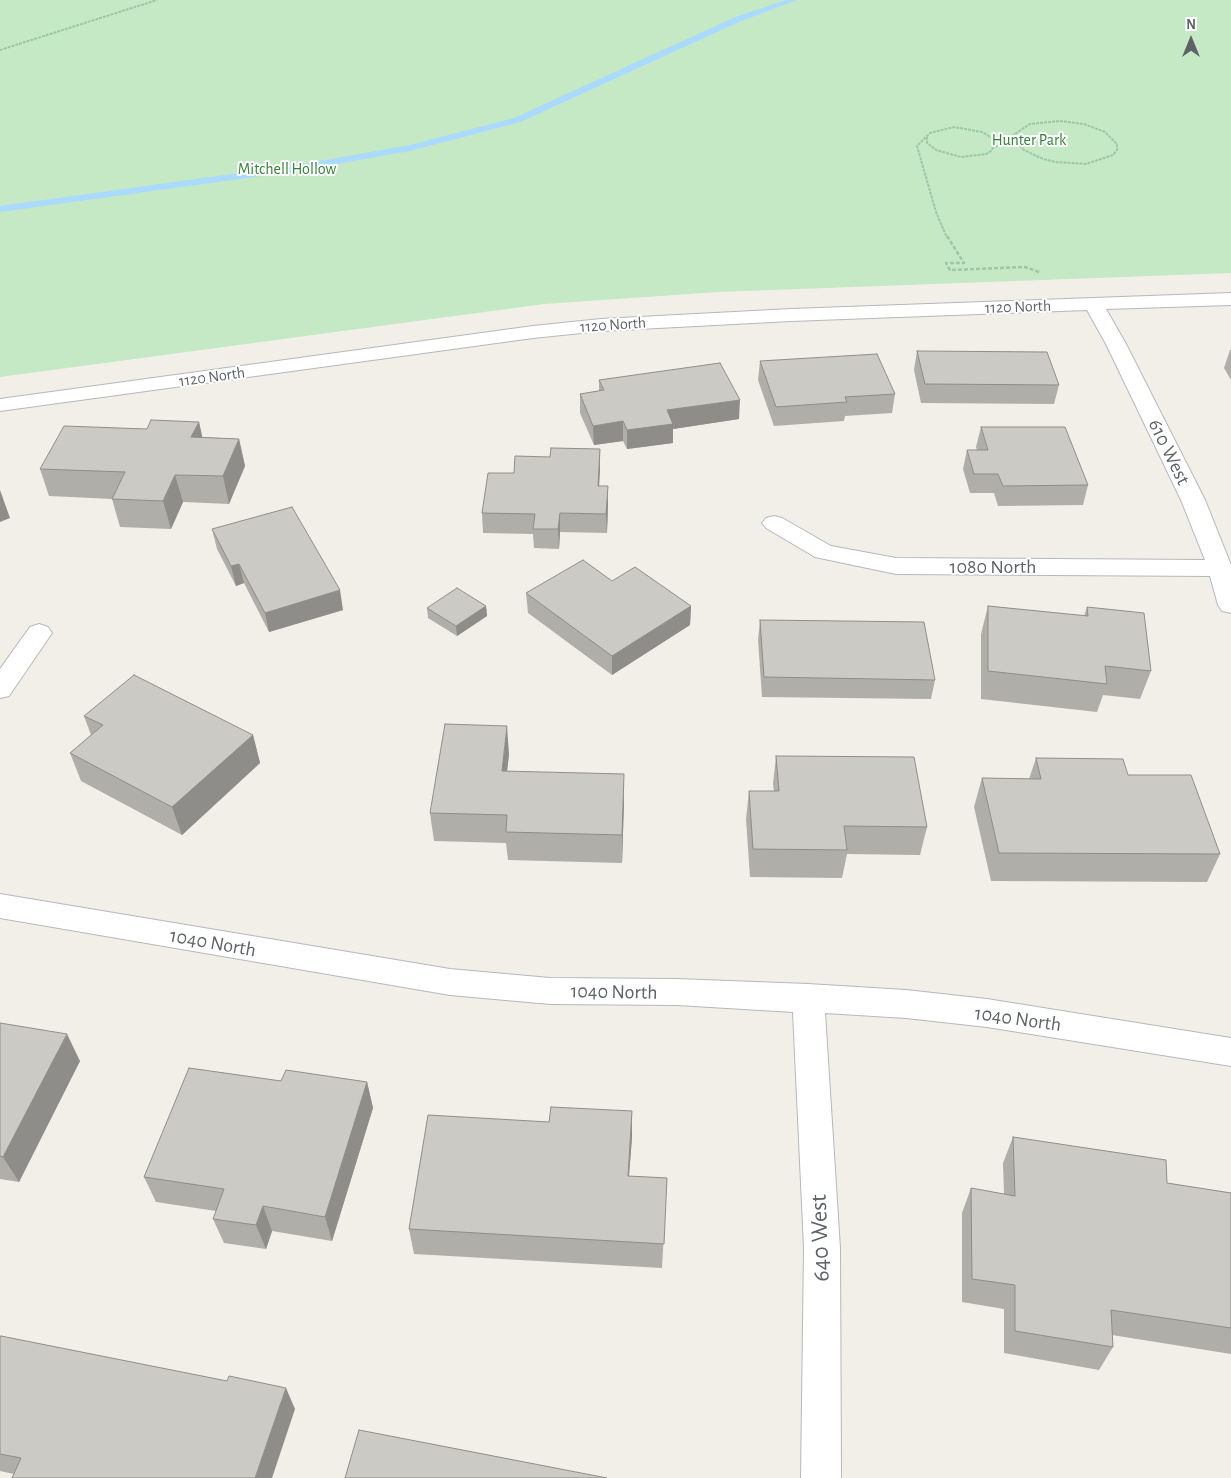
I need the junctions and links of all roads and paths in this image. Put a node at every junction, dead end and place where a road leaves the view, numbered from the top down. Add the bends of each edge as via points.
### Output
1 (157, 0) edge
2 (0, 50) edge
3 (1016, 135) junction
4 (927, 137) junction
5 (994, 148) junction
6 (1041, 274) dead end
7 (1231, 299) edge
8 (1093, 304) junction
9 (0, 405) edge
10 (774, 523) dead end
11 (1220, 568) junction
12 (1231, 605) edge
13 (38, 633) dead end
14 (0, 689) edge
15 (0, 906) edge
16 (808, 998) junction
17 (1231, 1052) edge
18 (821, 1478) edge

1 - 2 path
3 - 3 path via 1021,129 1039,122 1072,122 1106,132 1117,144 1117,150 1099,162 1056,162 1024,150 1015,140
3 - 5 path
4 - 5 path via 930,147 952,156 978,156
4 - 5 path via 944,128 966,128 988,134 995,141
4 - 6 path via 917,146 936,212 964,263 946,263 950,270 1025,267
7 - 8 street, 1120 North
8 - 9 street, 1120 North via 601,324
8 - 11 street, 610 West via 1193,500
10 - 11 street, 1080 North via 824,552 896,566
11 - 12 street, 610 West
13 - 14 street
15 - 16 street, 1040 North via 450,982 550,991
16 - 17 street, 1040 North via 986,1013
16 - 18 street, 640 West via 822,1248

